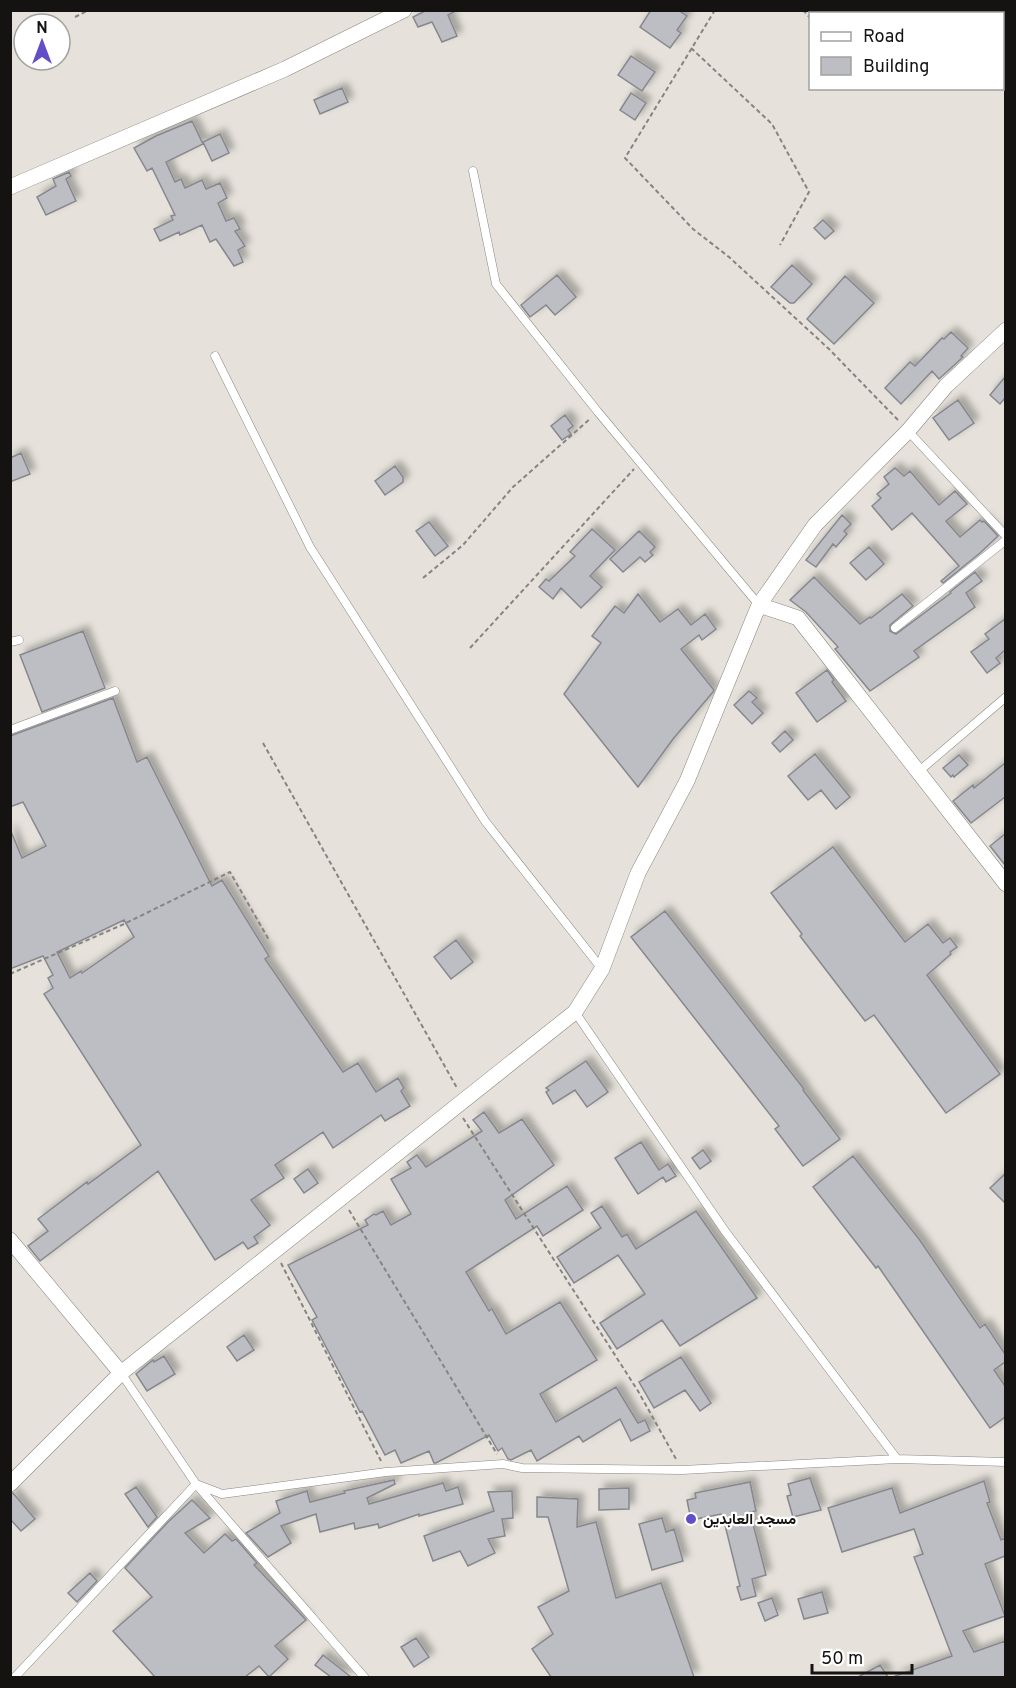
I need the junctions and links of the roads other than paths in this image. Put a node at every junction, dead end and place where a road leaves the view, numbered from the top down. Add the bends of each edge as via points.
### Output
1 (404, 10) edge
2 (473, 171) dead end
3 (10, 187) edge
4 (1005, 330) edge
5 (215, 356) dead end
6 (908, 431) junction
7 (1005, 538) edge
8 (759, 604) junction
9 (896, 628) dead end
10 (115, 691) dead end
11 (1005, 697) edge
12 (10, 730) edge
13 (917, 772) junction
14 (1002, 873) edge
15 (602, 969) junction
16 (575, 1012) junction
17 (10, 1240) edge
18 (121, 1373) junction
19 (897, 1459) junction
20 (1005, 1462) edge
21 (10, 1484) edge
22 (196, 1484) junction
23 (14, 1677) edge
24 (365, 1677) edge

1 - 3 street via 285,69
2 - 8 lane via 496,284
4 - 6 street via 946,386
5 - 15 lane via 317,557 485,821
6 - 7 lane
6 - 8 street via 815,525
7 - 9 lane
8 - 13 street via 798,618
8 - 15 street via 687,781 638,873
10 - 12 lane
11 - 13 lane
13 - 14 street
15 - 16 street
16 - 18 street
16 - 19 lane via 725,1231
17 - 18 street
18 - 21 street
18 - 22 lane
19 - 20 lane
19 - 22 lane via 682,1470 522,1468 503,1464 386,1472 222,1494
22 - 23 lane
22 - 24 lane

